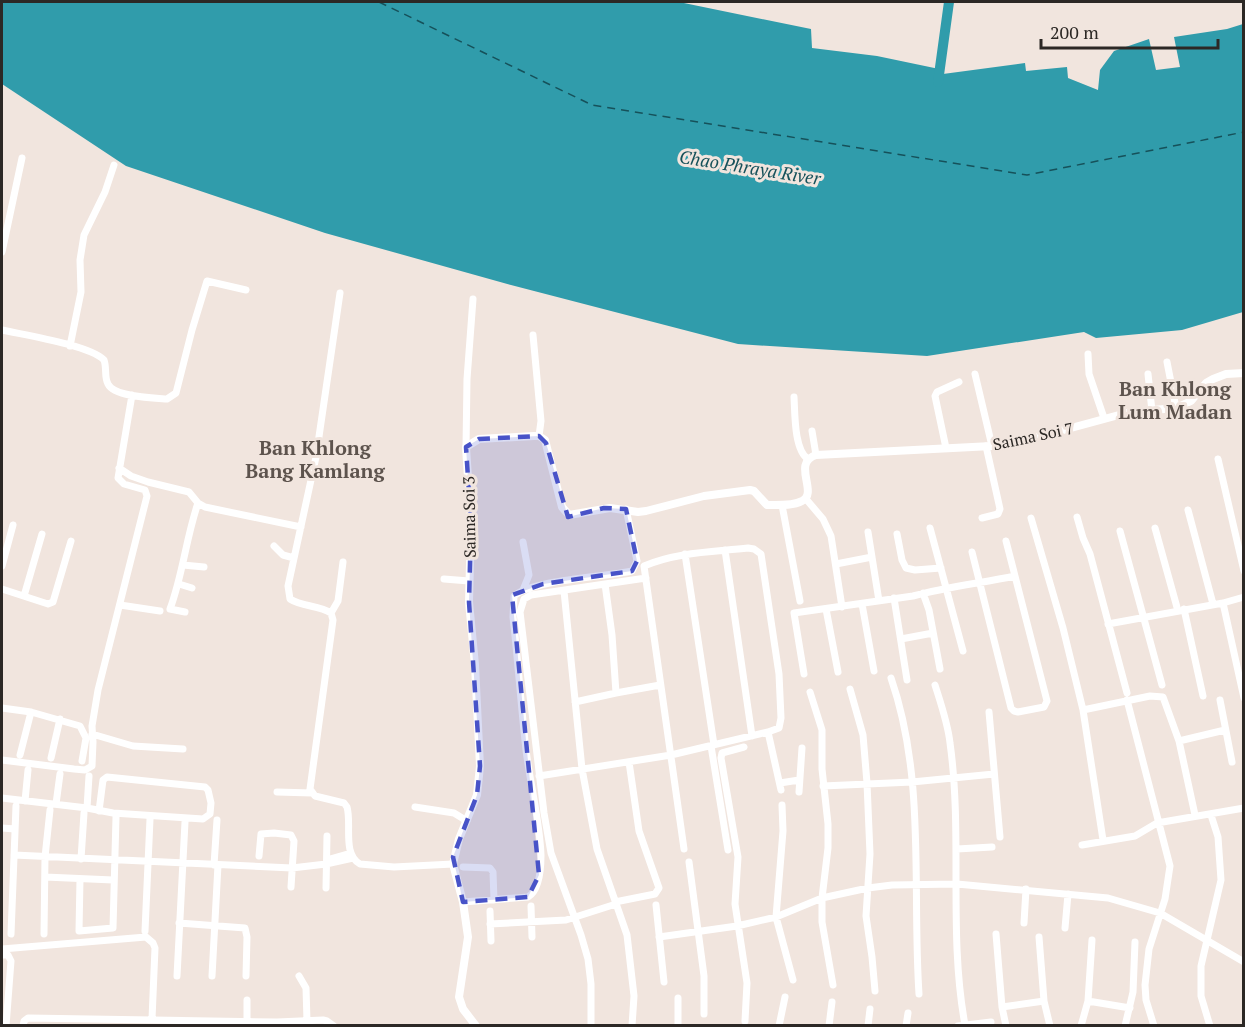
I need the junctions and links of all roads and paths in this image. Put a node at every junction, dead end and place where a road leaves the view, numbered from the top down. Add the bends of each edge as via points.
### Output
1 (22, 158) dead end
2 (114, 165) dead end
3 (2, 249) edge
4 (246, 290) dead end
5 (340, 293) dead end
6 (472, 299) dead end
7 (2, 330) edge
8 (533, 335) dead end
9 (70, 346) junction
10 (1088, 354) dead end
11 (1167, 362) dead end
12 (1244, 373) edge
13 (975, 374) dead end
14 (1148, 374) dead end
15 (959, 381) dead end
16 (132, 395) junction
17 (794, 397) dead end
18 (1176, 408) junction
19 (1152, 411) junction
20 (1104, 418) junction
21 (812, 431) dead end
22 (539, 436) junction
23 (989, 446) junction
24 (466, 447) junction
25 (946, 448) junction
26 (812, 457) junction
27 (1218, 459) dead end
28 (119, 468) junction
29 (806, 499) junction
30 (198, 503) junction
31 (782, 505) junction
32 (626, 509) junction
33 (1188, 510) dead end
34 (1077, 517) dead end
35 (982, 518) dead end
36 (1031, 518) dead end
37 (14, 525) dead end
38 (301, 527) junction
39 (930, 528) dead end
40 (1155, 528) dead end
41 (1120, 531) dead end
42 (868, 532) dead end
43 (42, 534) dead end
44 (897, 534) dead end
45 (71, 541) dead end
46 (1006, 541) dead end
47 (523, 542) dead end
48 (274, 546) dead end
49 (725, 550) junction
50 (972, 552) dead end
51 (685, 554) junction
52 (872, 557) junction
53 (294, 558) junction
54 (343, 562) dead end
55 (836, 564) junction
56 (183, 565) junction
57 (2, 566) edge
58 (204, 567) dead end
59 (941, 568) junction
60 (1244, 571) edge
61 (1015, 576) junction
62 (645, 578) junction
63 (444, 579) dead end
64 (469, 582) junction
65 (981, 583) junction
66 (179, 584) junction
67 (605, 584) junction
68 (192, 588) dead end
69 (2, 589) edge
70 (946, 589) junction
71 (523, 590) junction
72 (564, 591) junction
73 (923, 593) junction
74 (24, 596) junction
75 (1244, 597) edge
76 (894, 598) junction
77 (800, 601) dead end
78 (879, 601) junction
79 (862, 603) junction
80 (1223, 603) junction
81 (1213, 604) junction
82 (120, 605) junction
83 (842, 607) junction
84 (826, 609) junction
85 (1181, 610) junction
86 (160, 611) dead end
87 (185, 612) dead end
88 (332, 613) junction
89 (1143, 616) junction
90 (1108, 624) junction
91 (933, 633) junction
92 (901, 639) junction
93 (963, 651) dead end
94 (940, 669) dead end
95 (874, 671) dead end
96 (838, 672) dead end
97 (804, 674) dead end
98 (891, 678) dead end
99 (907, 680) dead end
100 (660, 685) junction
101 (1162, 685) dead end
102 (935, 686) dead end
103 (850, 689) dead end
104 (810, 692) dead end
105 (616, 693) junction
106 (1203, 696) dead end
107 (1127, 697) junction
108 (1244, 698) edge
109 (1220, 700) dead end
110 (575, 702) junction
111 (2, 708) edge
112 (1083, 710) junction
113 (989, 711) dead end
114 (31, 712) junction
115 (60, 719) junction
116 (1225, 730) junction
117 (768, 732) junction
118 (92, 734) junction
119 (752, 736) junction
120 (1179, 741) junction
121 (712, 746) junction
122 (744, 747) dead end
123 (802, 748) dead end
124 (183, 749) dead end
125 (20, 755) dead end
126 (671, 755) junction
127 (51, 758) dead end
128 (2, 760) edge
129 (82, 760) dead end
130 (628, 762) junction
131 (1232, 762) dead end
132 (582, 769) junction
133 (28, 770) dead end
134 (60, 774) dead end
135 (994, 774) junction
136 (89, 776) dead end
137 (539, 776) junction
138 (953, 778) junction
139 (799, 780) junction
140 (912, 782) junction
141 (867, 783) junction
142 (823, 786) junction
143 (277, 792) dead end
144 (798, 792) dead end
145 (312, 793) junction
146 (2, 798) edge
147 (24, 801) junction
148 (56, 804) junction
149 (16, 806) dead end
150 (782, 806) dead end
151 (415, 807) dead end
152 (1244, 808) edge
153 (50, 810) dead end
154 (85, 811) junction
155 (99, 811) junction
156 (1211, 814) junction
157 (1195, 815) junction
158 (116, 817) dead end
159 (150, 819) dead end
160 (217, 820) dead end
161 (467, 820) junction
162 (185, 822) dead end
163 (1157, 823) junction
164 (2, 828) edge
165 (15, 829) junction
166 (327, 836) dead end
167 (1000, 837) dead end
168 (1103, 840) junction
169 (1082, 845) dead end
170 (992, 847) dead end
171 (684, 849) dead end
172 (957, 849) junction
173 (728, 850) dead end
174 (14, 855) junction
175 (259, 856) dead end
176 (352, 856) junction
177 (45, 857) junction
178 (81, 859) junction
179 (113, 860) junction
180 (148, 862) junction
181 (689, 862) dead end
182 (182, 863) junction
183 (324, 863) junction
184 (453, 864) junction
185 (216, 865) junction
186 (463, 867) dead end
187 (292, 868) junction
188 (45, 877) junction
189 (80, 879) junction
190 (113, 880) junction
191 (916, 884) junction
192 (957, 884) junction
193 (291, 887) dead end
194 (326, 888) dead end
195 (868, 888) junction
196 (1026, 889) junction
197 (1068, 894) junction
198 (822, 898) junction
199 (494, 900) junction
200 (463, 902) junction
201 (615, 903) junction
202 (656, 905) dead end
203 (531, 906) dead end
204 (490, 912) dead end
205 (1160, 913) junction
206 (575, 917) junction
207 (776, 917) junction
208 (532, 922) junction
209 (179, 923) junction
210 (1024, 923) dead end
211 (490, 924) junction
212 (213, 925) junction
213 (737, 926) junction
214 (1065, 928) dead end
215 (145, 931) dead end
216 (698, 932) junction
217 (11, 934) dead end
218 (44, 934) dead end
219 (996, 934) dead end
220 (532, 937) dead end
221 (659, 937) junction
222 (1039, 937) dead end
223 (1207, 939) junction
224 (1092, 940) dead end
225 (491, 941) dead end
226 (1135, 942) dead end
227 (2, 949) edge
228 (2, 955) edge
229 (1244, 962) edge
230 (177, 976) dead end
231 (212, 976) dead end
232 (246, 976) dead end
233 (299, 976) dead end
234 (793, 980) dead end
235 (664, 982) dead end
236 (833, 985) dead end
237 (874, 991) dead end
238 (919, 994) dead end
239 (784, 997) dead end
240 (678, 998) dead end
241 (247, 1000) dead end
242 (1088, 1000) junction
243 (1044, 1001) junction
244 (831, 1002) dead end
245 (1002, 1007) junction
246 (1130, 1008) junction
247 (870, 1009) dead end
248 (908, 1013) dead end
249 (704, 1014) dead end
250 (152, 1019) junction
251 (247, 1021) junction
252 (307, 1021) junction
253 (745, 1021) dead end
254 (991, 1022) dead end
255 (262, 1023) edge
256 (965, 1025) edge
257 (6, 1026) edge
258 (22, 1026) edge
259 (334, 1026) edge
260 (476, 1026) edge
261 (591, 1026) edge
262 (632, 1026) edge
263 (678, 1026) edge
264 (779, 1026) edge
265 (829, 1026) edge
266 (868, 1026) edge
267 (906, 1026) edge
268 (958, 1026) edge
269 (1006, 1026) edge
270 (1050, 1026) edge
271 (1081, 1026) edge
272 (1125, 1026) edge
273 (1154, 1026) edge
274 (1210, 1026) edge

1 - 3 street
2 - 9 street via 84,235 81,292
4 - 16 street via 207,281 176,393 167,399
5 - 38 street via 316,457
6 - 24 street
7 - 9 street
8 - 22 street
9 - 16 street via 100,357 108,386
10 - 20 street via 1089,374
11 - 18 street
12 - 18 street, Saima Soi 7 via 1213,379 1191,401
13 - 23 street
14 - 19 street
15 - 25 street via 935,394
16 - 28 street
17 - 26 street via 799,444 803,456
18 - 19 street, Saima Soi 7
19 - 20 street, Saima Soi 7
20 - 23 street, Saima Soi 7
21 - 26 street
22 - 24 street via 479,439
22 - 32 street via 546,443 566,513
23 - 25 street, Saima Soi 7
23 - 35 street via 1000,512
24 - 64 street, Saima Soi 3 via 471,525
25 - 26 street, Saima Soi 7
26 - 29 street via 805,466
27 - 60 street
28 - 30 street via 148,482 189,492
28 - 82 street via 120,482 145,490 147,496
29 - 31 street
29 - 55 street via 827,525
30 - 38 street
30 - 56 street
31 - 32 street via 767,505 750,490 704,496 646,511
31 - 77 street
32 - 71 street via 637,561 632,571
33 - 81 street
34 - 90 street
36 - 112 street
37 - 57 street
38 - 53 street
39 - 59 street
40 - 85 street
41 - 89 street
42 - 52 street
43 - 74 street
44 - 59 street via 906,568
45 - 74 street via 53,602
46 - 61 street
47 - 71 street via 529,575
48 - 53 street via 283,555
49 - 51 street
49 - 117 street via 748,548 761,554 780,685 781,726
49 - 119 street
50 - 65 street
51 - 62 street via 644,566
51 - 121 street
52 - 55 street
52 - 78 street
53 - 88 street via 288,586 290,599
54 - 88 street via 338,601
55 - 83 street
56 - 58 street
56 - 66 street
59 - 70 street
61 - 65 street
61 - 65 street via 1047,701 1044,707 1018,712 1011,708
62 - 67 street
62 - 100 street
63 - 64 street
64 - 161 street, Saima Soi 3 via 480,766 478,792
65 - 70 street
66 - 68 street
66 - 87 street via 170,609
67 - 72 street
67 - 105 street
69 - 74 street
70 - 73 street
70 - 93 street
71 - 199 street via 514,596 513,617 541,854 532,895
72 - 110 street
72 - 137 street via 531,595 524,599 520,612
73 - 76 street
73 - 91 street
75 - 80 street
76 - 78 street
76 - 92 street
78 - 79 street
79 - 83 street
79 - 95 street
80 - 81 street
80 - 108 street
81 - 85 street
82 - 86 street
82 - 118 street via 98,690
83 - 84 street
84 - 96 street
84 - 97 street via 794,613
85 - 89 street
85 - 106 street
88 - 145 street
89 - 90 street
89 - 101 street
90 - 107 street
91 - 92 street
91 - 94 street
92 - 99 street
98 - 140 street via 906,731
100 - 105 street
100 - 126 street
102 - 138 street via 950,740
103 - 141 street via 862,735
104 - 142 street via 822,730
105 - 110 street
107 - 112 street
107 - 120 street via 1163,697
107 - 163 street
109 - 116 street
110 - 132 street
111 - 114 street
112 - 168 street
113 - 135 street
114 - 115 street
114 - 125 street
115 - 127 street
115 - 129 street via 83,729 86,738
116 - 120 street
116 - 131 street
117 - 119 street
117 - 139 street via 781,787
118 - 124 street via 134,746
118 - 128 street via 93,761 89,769
119 - 121 street
120 - 157 street
121 - 126 street
121 - 173 street
122 - 213 street via 722,753 721,758 738,857
123 - 139 street
126 - 130 street
126 - 171 street
130 - 132 street
130 - 201 street via 639,831 659,888 655,894
132 - 137 street
132 - 201 street via 597,849
133 - 147 street
134 - 148 street
135 - 138 street
135 - 167 street
136 - 154 street
137 - 206 street via 551,853
138 - 140 street
138 - 172 street
139 - 144 street
140 - 141 street
140 - 191 street
141 - 142 street
141 - 195 street
142 - 198 street via 828,848
143 - 145 street
145 - 176 street via 347,807
146 - 147 street
147 - 148 street
148 - 154 street
149 - 165 street
150 - 207 street
151 - 161 street via 454,813
152 - 156 street
153 - 177 street
154 - 155 street
154 - 178 street
155 - 155 street via 105,778 203,787 210,793 211,810 203,819
156 - 157 street
156 - 223 street via 1218,837 1221,880
157 - 163 street
158 - 179 street
159 - 180 street
160 - 185 street
161 - 184 street, Saima Soi 3
162 - 182 street
163 - 168 street via 1135,836
163 - 205 street via 1170,866
164 - 165 street
165 - 174 street
166 - 183 street
168 - 169 street
170 - 172 street
172 - 192 street
174 - 177 street
174 - 217 street
175 - 187 street via 261,834 289,834 294,841
176 - 183 street
176 - 184 street via 368,866
177 - 178 street
177 - 188 street
178 - 179 street
179 - 180 street
179 - 190 street
180 - 182 street
180 - 215 street
181 - 216 street
182 - 185 street
182 - 209 street
183 - 187 street
183 - 194 street
184 - 200 street, Saima Soi 3
185 - 187 street
185 - 212 street
186 - 199 street via 490,868
187 - 193 street
188 - 189 street
188 - 218 street
189 - 190 street
189 - 190 street via 79,931 113,928
191 - 192 street
191 - 195 street
191 - 238 street
192 - 196 street
192 - 256 street via 958,982
195 - 198 street
195 - 237 street via 866,920
196 - 197 street
196 - 210 street
197 - 205 street via 1108,898
197 - 214 street
198 - 207 street
198 - 236 street
199 - 200 street
200 - 260 street, Saima Soi 3 via 468,938 459,997
201 - 206 street
201 - 262 street via 629,944 634,996
202 - 221 street
203 - 208 street
204 - 211 street
205 - 223 street
205 - 273 street via 1149,949 1145,985
206 - 208 street
206 - 261 street via 588,959
207 - 213 street
207 - 234 street
208 - 211 street
208 - 220 street
209 - 212 street
209 - 230 street
211 - 225 street
212 - 231 street
212 - 232 street via 245,928
213 - 216 street
213 - 253 street via 747,983
216 - 221 street
216 - 249 street
219 - 245 street
221 - 235 street
222 - 243 street
223 - 229 street
223 - 274 street via 1200,982
224 - 242 street
226 - 246 street
227 - 250 street via 146,937 155,948
228 - 257 street via 8,955 11,961
233 - 252 street via 306,988
239 - 264 street
240 - 263 street
241 - 251 street
242 - 246 street
242 - 271 street
243 - 245 street
243 - 270 street
244 - 265 street
245 - 269 street
246 - 272 street
247 - 266 street
248 - 267 street
250 - 251 street
250 - 258 street via 28,1018
251 - 255 street
252 - 255 street
252 - 259 street via 327,1021
254 - 256 street
256 - 268 street

